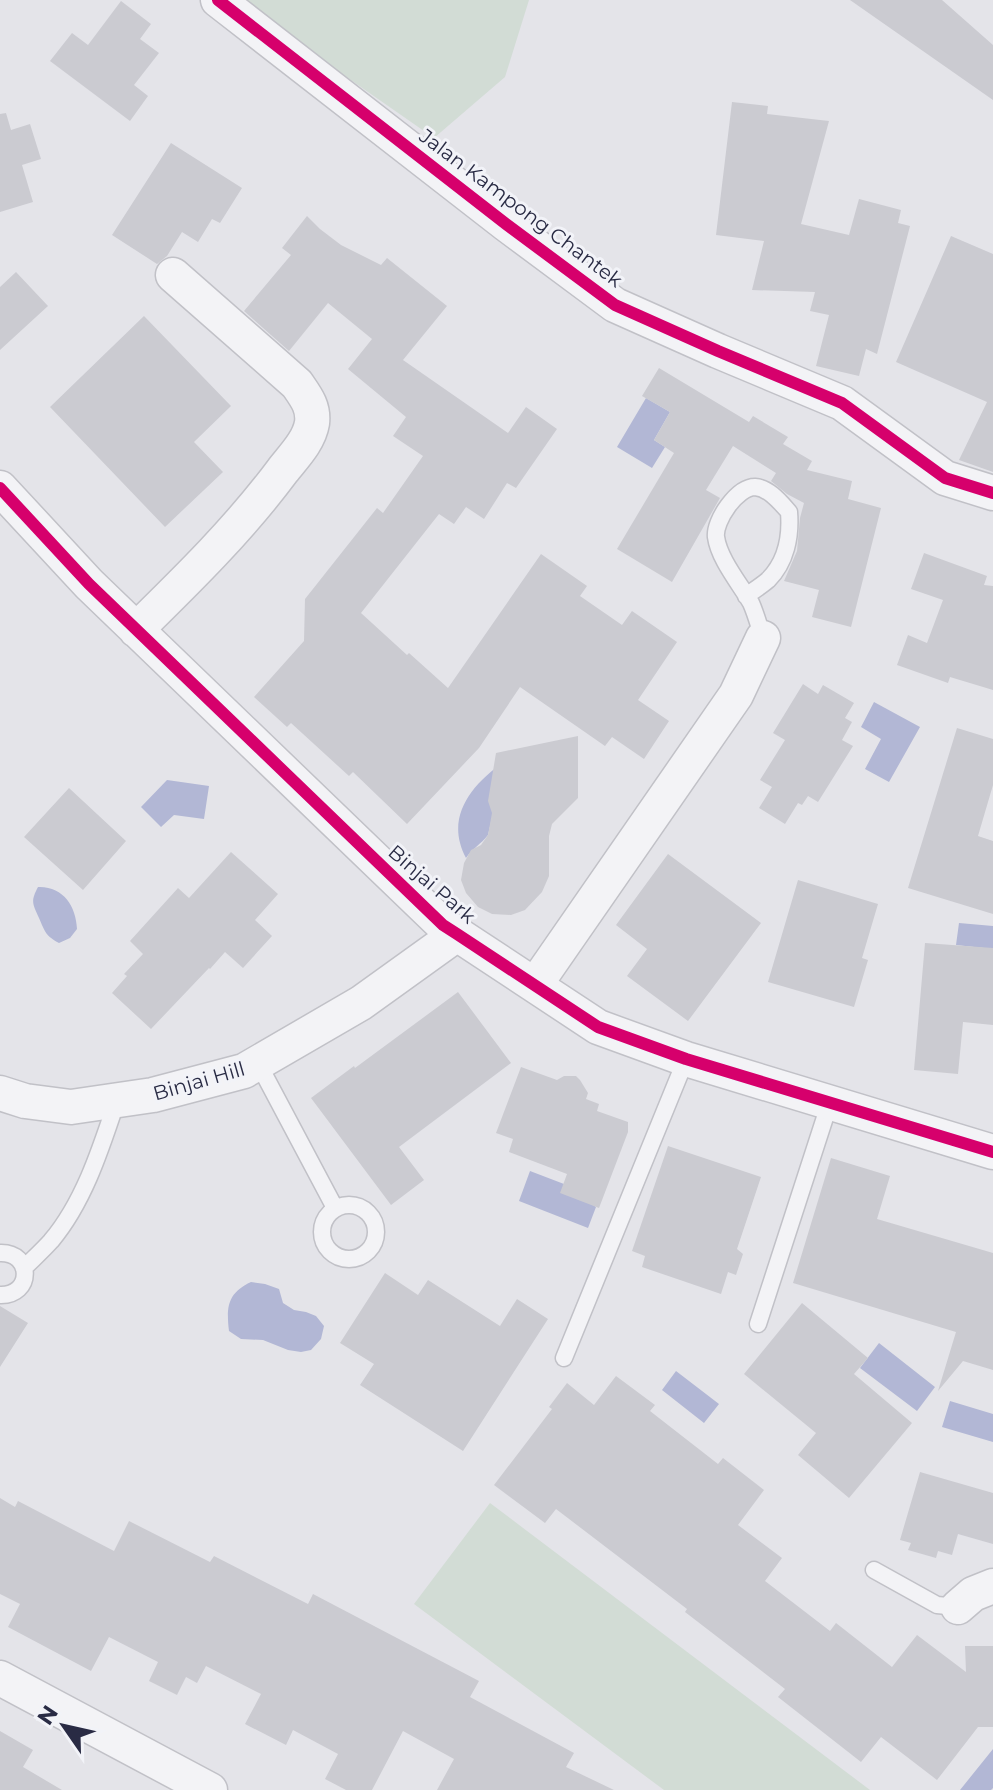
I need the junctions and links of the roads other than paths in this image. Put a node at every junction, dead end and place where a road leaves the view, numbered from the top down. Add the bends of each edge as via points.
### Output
1 (218, 0) edge
2 (173, 275) dead end
3 (0, 488) edge
4 (993, 493) edge
5 (746, 596) junction
6 (136, 630) junction
7 (763, 638) joint
8 (457, 934) junction
9 (535, 985) junction
10 (686, 1059) junction
11 (258, 1063) junction
12 (0, 1093) edge
13 (117, 1100) junction
14 (830, 1102) junction
15 (993, 1152) edge
16 (335, 1208) dead end
17 (0, 1253) edge
18 (24, 1268) junction
19 (0, 1295) edge
20 (758, 1324) dead end
21 (564, 1358) dead end
22 (874, 1570) dead end
23 (993, 1586) edge
24 (958, 1607) joint
25 (0, 1678) edge
26 (210, 1790) edge

1 - 4 street, Jalan Kampong Chantek via 615,305 842,403 945,478
2 - 6 street via 297,384 311,405 312,420 308,437 263,497
3 - 6 street, Binjai Park
5 - 5 lane via 716,536 718,522 733,500 755,487 769,492 789,512 790,537 776,570
5 - 7 lane
6 - 8 street, Binjai Park
7 - 9 street via 736,695
8 - 9 street, Binjai Park
8 - 11 street, Binjai Hill via 361,1003
9 - 10 street, Binjai Park via 598,1027
10 - 14 street, Binjai Park
10 - 21 lane
11 - 13 street, Binjai Hill via 153,1095
11 - 16 lane
12 - 13 street, Binjai Hill via 71,1107
13 - 18 lane via 76,1204 52,1240
14 - 15 street, Binjai Park
14 - 20 lane
17 - 18 lane via 17,1257
18 - 19 lane via 21,1287
22 - 24 lane via 937,1605
23 - 24 street
25 - 26 street

